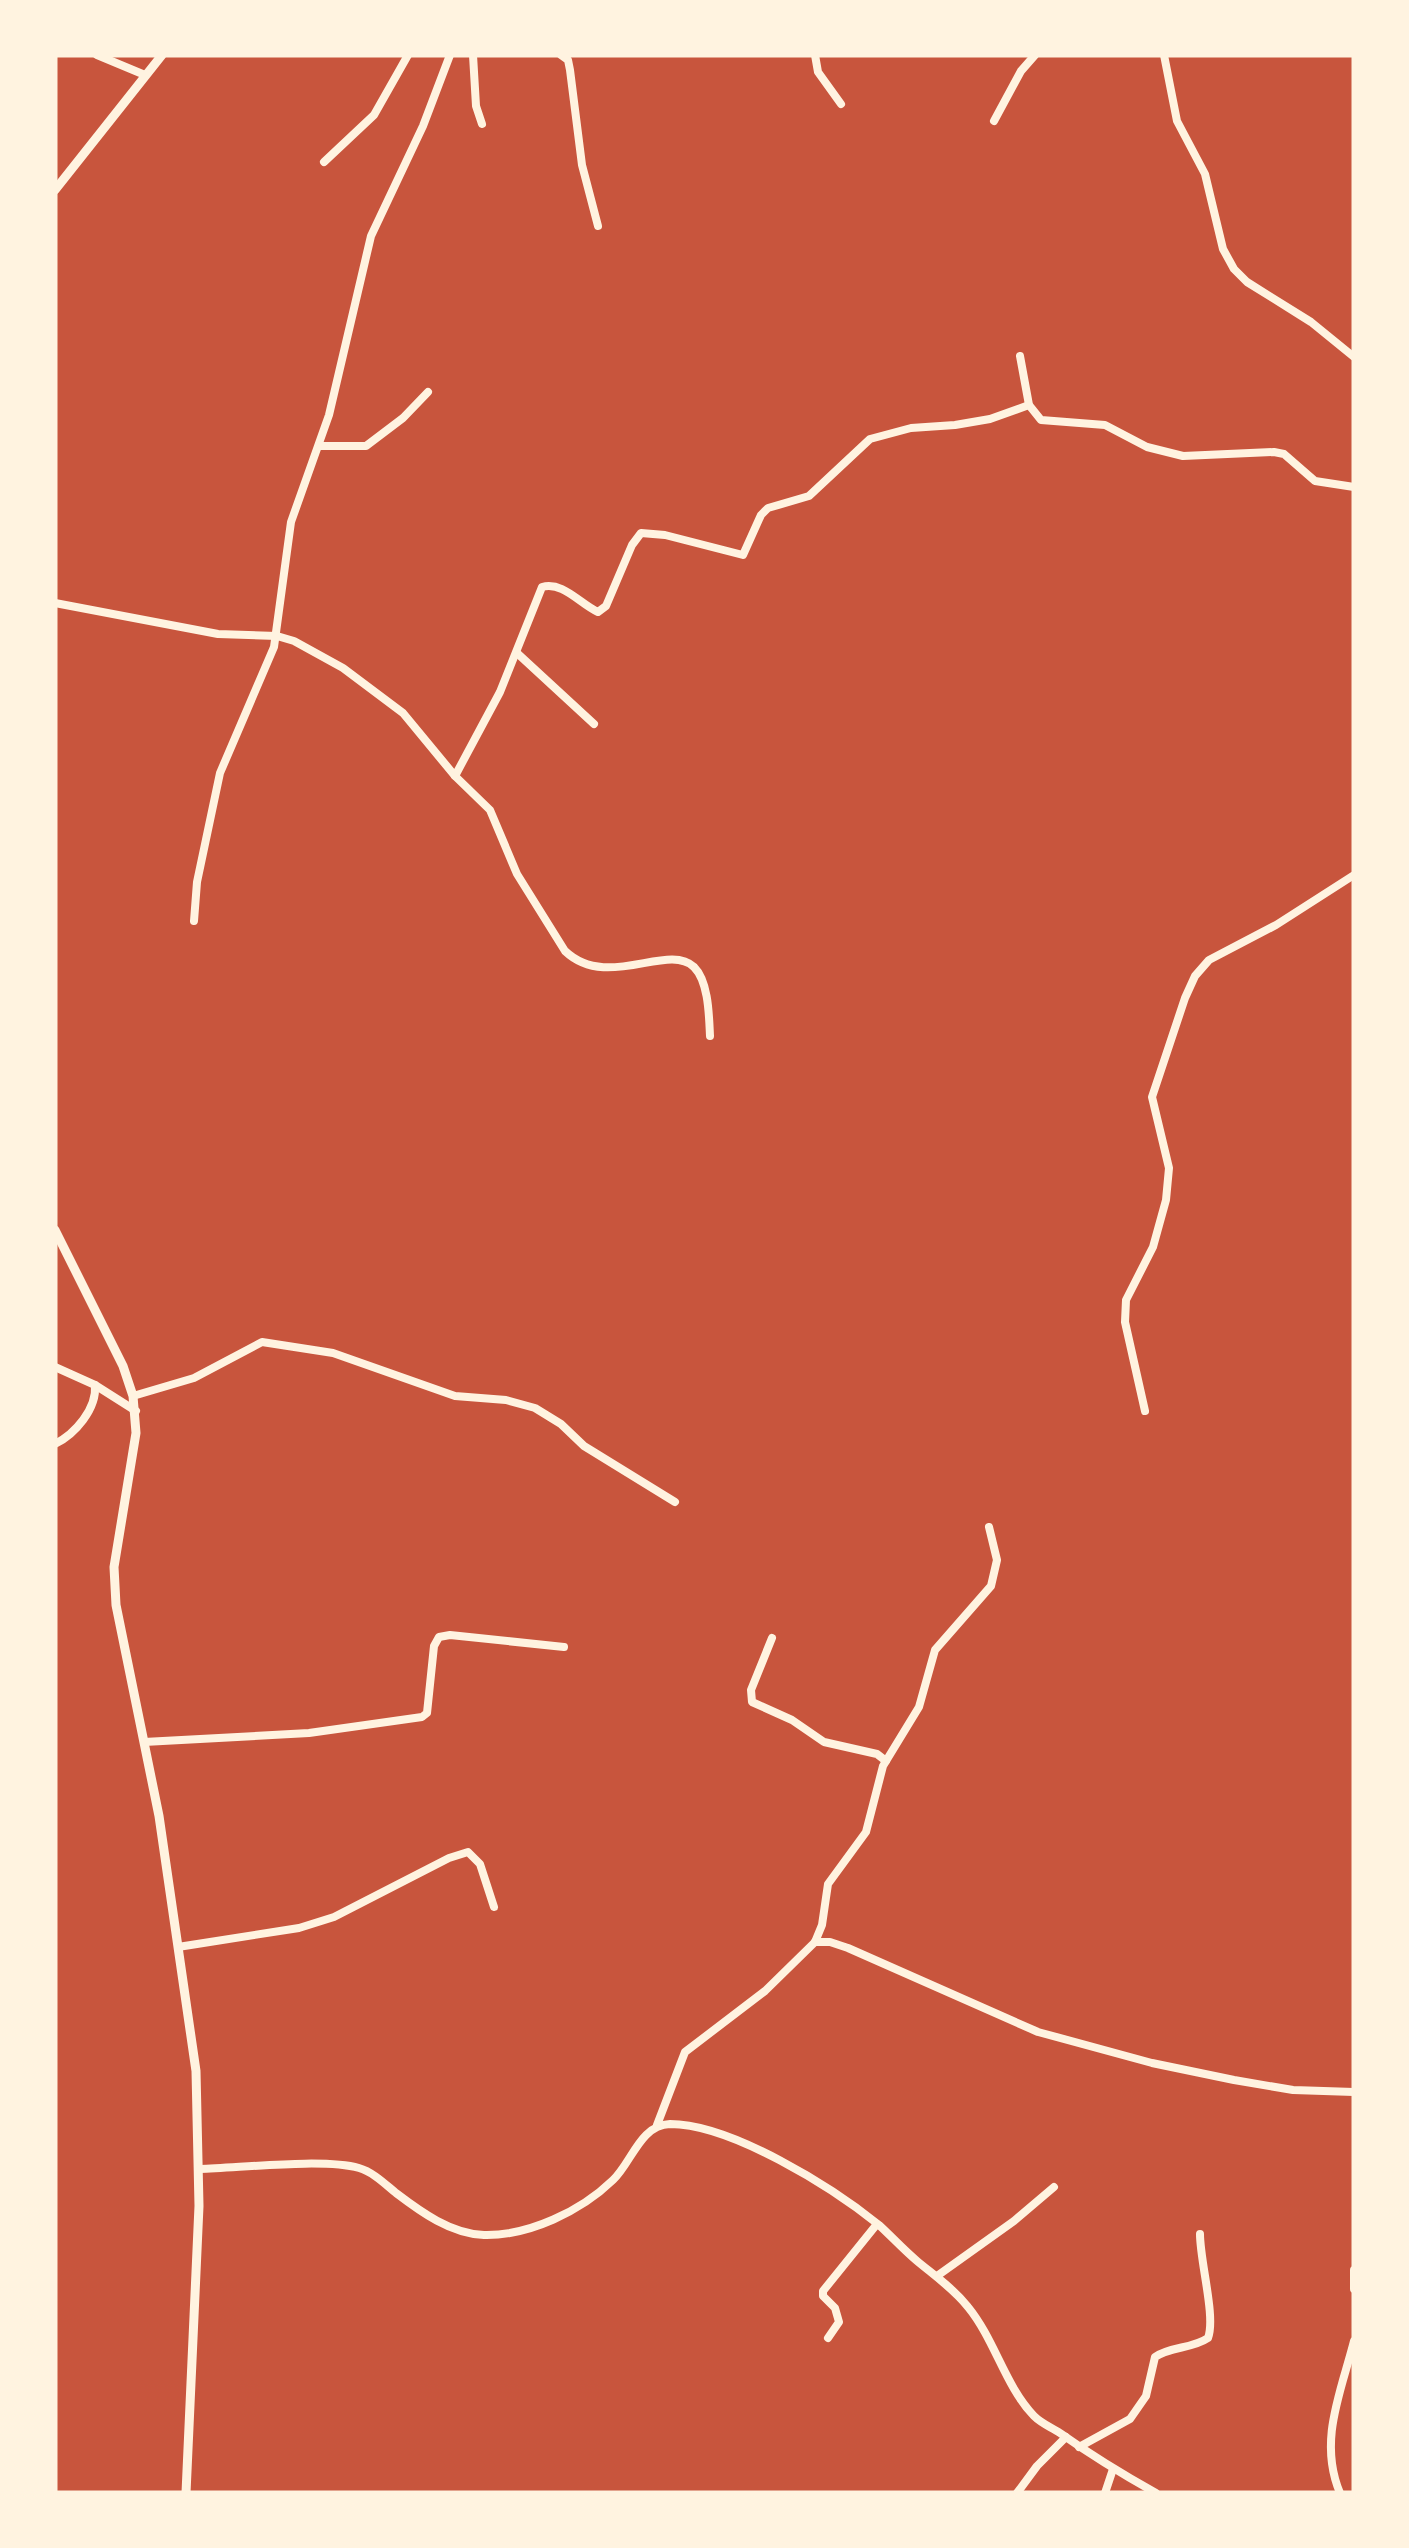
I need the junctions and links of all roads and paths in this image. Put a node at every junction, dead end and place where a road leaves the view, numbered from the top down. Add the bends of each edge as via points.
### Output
1 (98, 55) edge
2 (162, 55) edge
3 (408, 55) edge
4 (450, 55) edge
5 (473, 55) edge
6 (561, 55) edge
7 (814, 55) edge
8 (1036, 55) edge
9 (1164, 55) edge
10 (145, 75) junction
11 (842, 104) dead end
12 (994, 120) dead end
13 (482, 124) dead end
14 (324, 162) dead end
15 (56, 185) edge
16 (598, 226) dead end
17 (1020, 356) dead end
18 (1354, 357) edge
19 (428, 392) dead end
20 (1029, 406) junction
21 (320, 446) junction
22 (1354, 487) edge
23 (55, 603) edge
24 (277, 636) junction
25 (517, 653) junction
26 (594, 724) dead end
27 (455, 776) junction
28 (1354, 875) edge
29 (194, 921) dead end
30 (710, 1036) dead end
31 (55, 1230) edge
32 (55, 1366) edge
33 (95, 1385) junction
34 (134, 1396) junction
35 (136, 1411) junction
36 (1146, 1411) dead end
37 (55, 1444) edge
38 (675, 1502) dead end
39 (989, 1527) dead end
40 (772, 1638) dead end
41 (564, 1646) dead end
42 (144, 1742) junction
43 (886, 1761) junction
44 (494, 1907) dead end
45 (815, 1942) junction
46 (178, 1947) junction
47 (1354, 2092) edge
48 (657, 2125) junction
49 (200, 2169) junction
50 (1054, 2186) dead end
51 (877, 2224) junction
52 (1200, 2234) dead end
53 (1354, 2270) edge
54 (937, 2276) junction
55 (1354, 2289) edge
56 (828, 2338) dead end
57 (1354, 2341) edge
58 (1066, 2438) junction
59 (1078, 2447) junction
60 (1113, 2469) junction
61 (186, 2493) edge
62 (1017, 2493) edge
63 (1105, 2493) edge
64 (1156, 2493) edge
65 (1340, 2493) edge

1 - 10 street
2 - 10 street
3 - 14 street via 374,114
4 - 21 street via 371,236
5 - 13 street
6 - 16 street via 568,60 584,178
7 - 11 street
8 - 12 street
9 - 18 street via 1177,121 1205,174 1234,269
10 - 15 street
17 - 20 street
19 - 21 street via 366,446
20 - 22 street via 1041,420 1104,425 1163,453 1284,454 1316,480
20 - 25 street via 870,439 809,496 768,508 743,555 641,533 602,610 560,588 542,588
21 - 24 street via 291,522
23 - 24 street via 218,634
24 - 27 street via 322,654 380,693
24 - 29 street via 220,773
25 - 26 street
25 - 27 street
27 - 30 street via 498,821 528,895 576,961 616,968 664,960 694,967 704,987
28 - 36 street via 1209,960 1185,998 1152,1097 1169,1168 1166,1200 1153,1247 1126,1300 1124,1322
31 - 34 street
32 - 33 street
33 - 35 street
33 - 37 street via 88,1414
34 - 35 street
34 - 38 street via 194,1378 262,1342 333,1353 455,1396 520,1403 549,1414 584,1446
35 - 42 street via 114,1567
39 - 43 street via 997,1560 991,1586 935,1650 919,1707
40 - 43 street via 752,1702 824,1742
41 - 42 street via 439,1636 422,1718 309,1733
42 - 46 street
43 - 45 street via 866,1832 828,1884
44 - 46 street via 480,1864 468,1852 316,1923
45 - 47 street via 848,1948 1038,2032 1234,2080
45 - 48 street via 685,2052
46 - 49 street via 196,2070
48 - 49 street via 597,2194 539,2225 503,2234 480,2235 440,2222 358,2168
48 - 51 street via 701,2129 753,2148
49 - 61 street
50 - 54 street
51 - 54 street
51 - 56 street via 823,2291 840,2322
52 - 59 street via 1212,2314 1208,2338 1155,2357 1146,2396 1130,2419
53 - 55 street
54 - 58 street via 980,2322 1026,2406
57 - 65 street via 1333,2409 1332,2466
58 - 59 street
58 - 62 street
59 - 60 street
60 - 63 street
60 - 64 street

